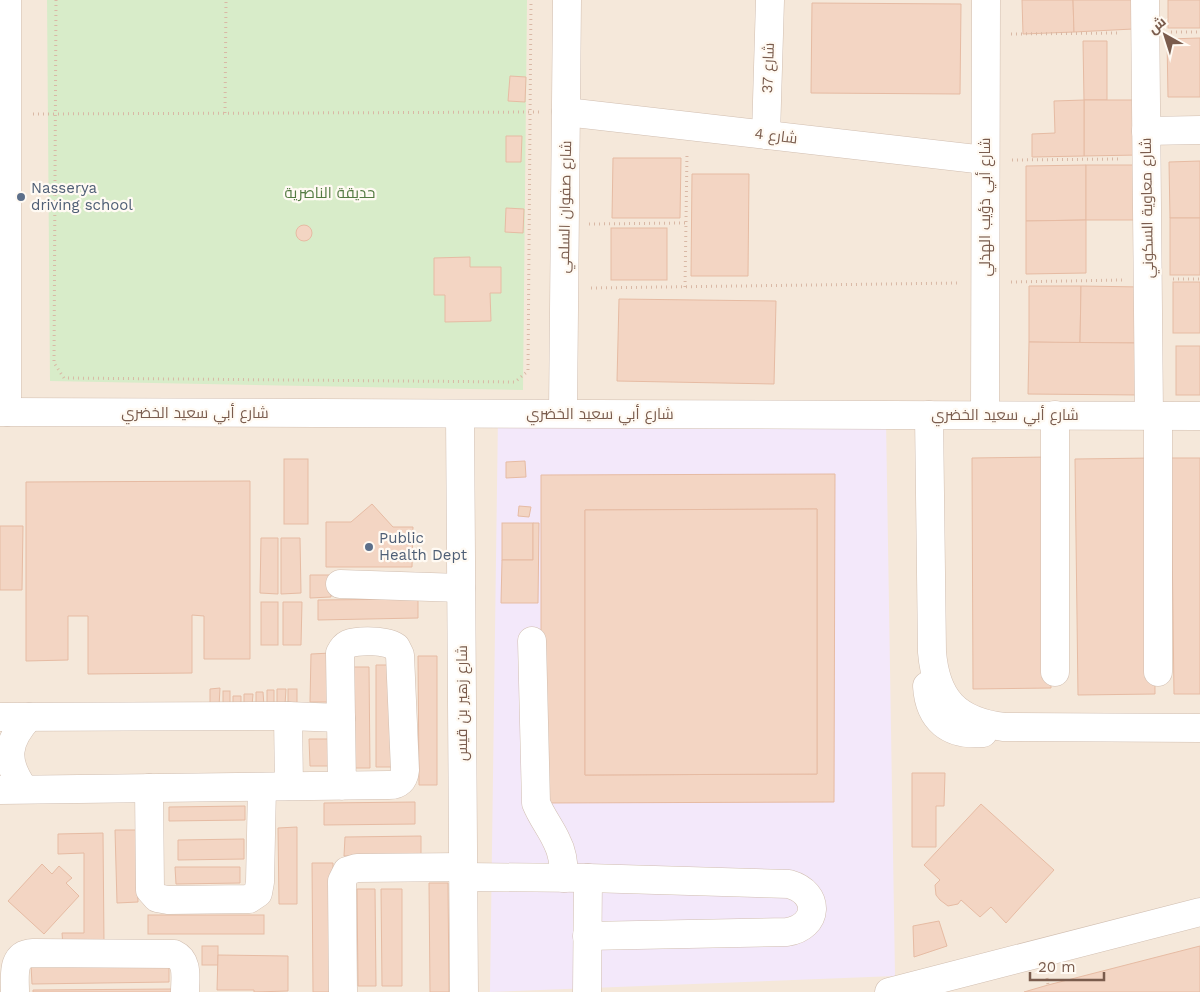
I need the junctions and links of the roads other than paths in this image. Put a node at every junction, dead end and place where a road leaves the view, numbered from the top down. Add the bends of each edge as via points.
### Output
1 (7, 0) edge
2 (567, 0) edge
3 (770, 0) edge
4 (986, 0) edge
5 (1145, 0) edge
6 (566, 112) junction
7 (1200, 130) edge
8 (1146, 131) junction
9 (766, 135) junction
10 (985, 160) junction
11 (3, 412) edge
12 (460, 414) junction
13 (564, 414) junction
14 (929, 415) junction
15 (985, 415) junction
16 (1055, 415) junction
17 (1154, 415) junction
18 (1200, 416) edge
19 (340, 584) dead end
20 (461, 588) junction
21 (532, 641) dead end
22 (1055, 672) dead end
23 (1158, 672) dead end
24 (29, 716) junction
25 (288, 716) junction
26 (0, 717) edge
27 (341, 718) junction
28 (1200, 728) edge
29 (289, 786) junction
30 (342, 786) junction
31 (262, 787) junction
32 (149, 788) junction
33 (12, 789) edge
34 (463, 872) junction
35 (576, 878) junction
36 (1200, 912) edge
37 (587, 936) junction
38 (15, 992) edge
39 (185, 992) edge
40 (343, 992) edge
41 (464, 992) edge
42 (587, 992) edge
43 (889, 992) edge

1 - 11 street
2 - 6 street, شارع صفوان السلمي
3 - 9 street, شارع 37
4 - 10 street, شارع أبي ذؤيب الهذلي
5 - 8 street, شارع معاوية السكوني
6 - 9 street, شارع 4
6 - 13 street, شارع صفوان السلمي
7 - 8 street
8 - 17 street, شارع معاوية السكوني
9 - 10 street, شارع 4
10 - 15 street, شارع أبي ذؤيب الهذلي
11 - 12 street, شارع أبي سعيد الخضري
12 - 13 street, شارع أبي سعيد الخضري
12 - 20 street, شارع زهير بن قيس
13 - 14 street, شارع أبي سعيد الخضري
14 - 15 street, شارع أبي سعيد الخضري
14 - 28 street via 932,652 927,686 933,713 943,724 969,734 1004,728
15 - 16 street, شارع أبي سعيد الخضري
16 - 17 street, شارع أبي سعيد الخضري
16 - 22 street
17 - 18 street, شارع أبي سعيد الخضري
17 - 23 street, شارع معاوية السكوني
19 - 20 street
20 - 34 street, شارع زهير بن قيس
21 - 35 street via 536,803 558,842 564,866
24 - 25 street
24 - 26 street
24 - 33 street via 18,729 12,744 10,760 15,776
25 - 27 street
25 - 29 street
27 - 30 street
27 - 30 street via 339,658 342,649 355,643 392,643 400,655 404,776 394,785
29 - 30 street
29 - 31 street
31 - 32 street
31 - 32 street via 258,892 249,899 177,900 162,900 150,890
32 - 33 street
34 - 35 street
34 - 40 street via 357,868 347,871 342,880
34 - 41 street, شارع زهير بن قيس
35 - 37 street
35 - 37 street via 789,884 808,894 812,904 812,914 806,924 787,932
36 - 43 street
37 - 42 street
38 - 39 street via 16,964 23,956 33,953 174,954 185,965

